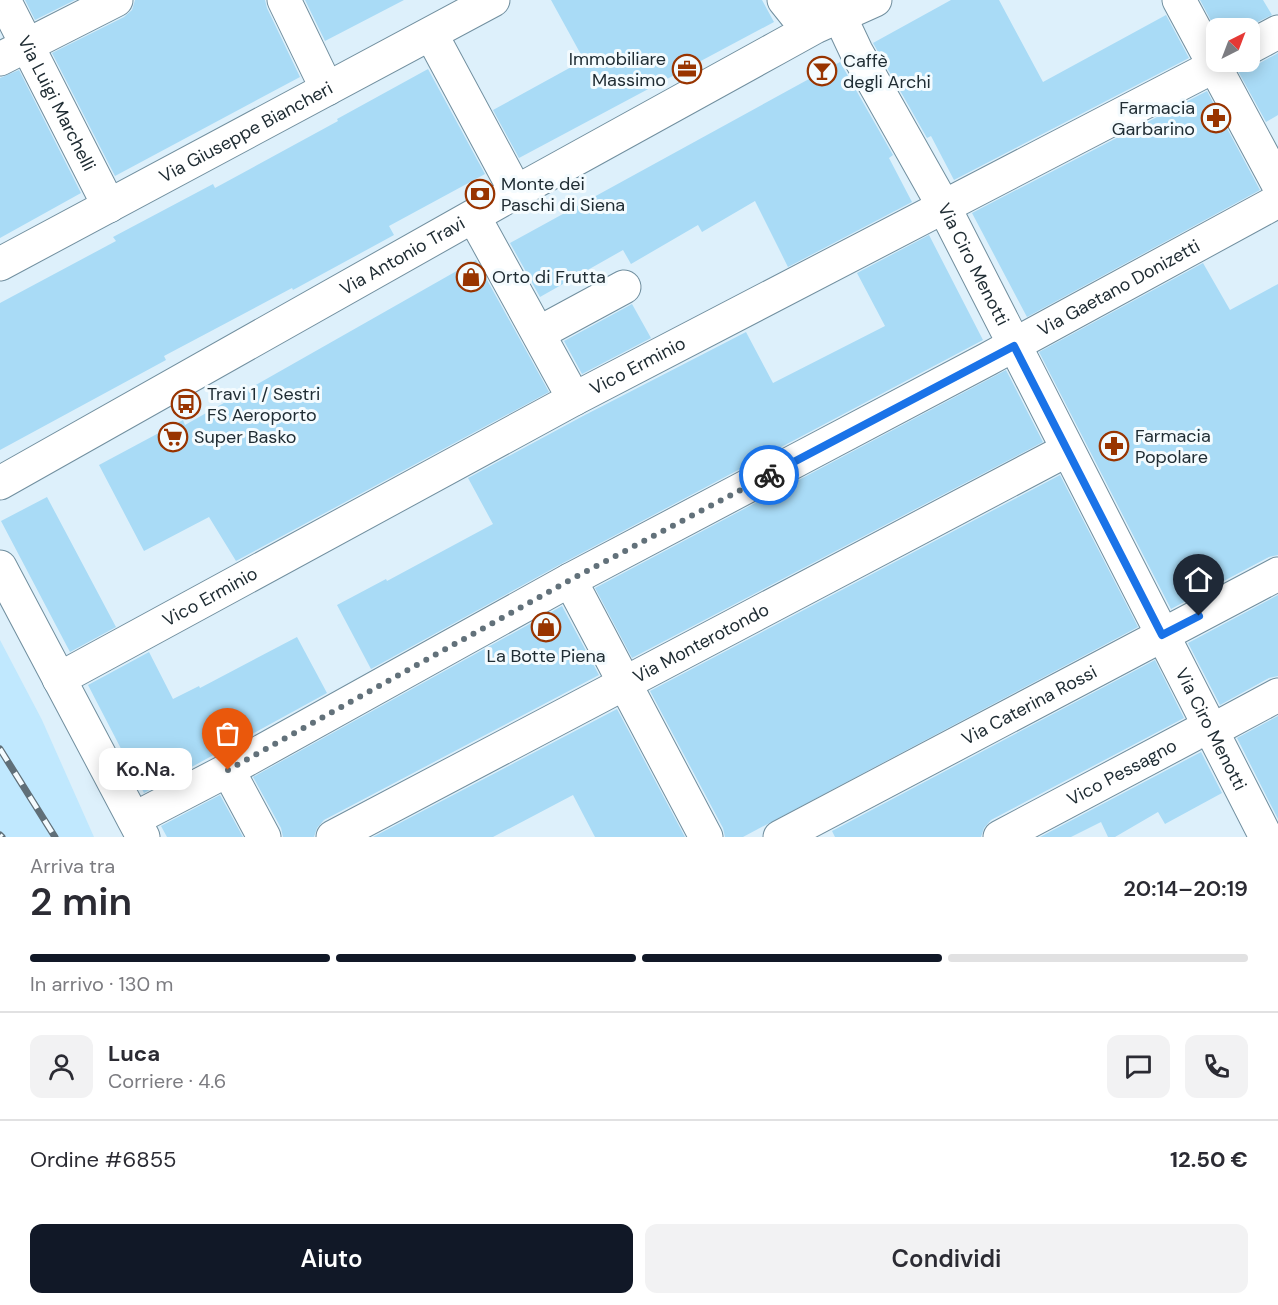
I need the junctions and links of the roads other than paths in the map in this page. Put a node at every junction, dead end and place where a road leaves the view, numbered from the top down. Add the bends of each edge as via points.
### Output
1 (4, 0) edge
2 (116, 0) edge
3 (284, 0) edge
4 (493, 0) edge
5 (784, 0) edge
6 (875, 0) edge
7 (1179, 0) edge
8 (836, 8) edge
9 (1278, 32) edge
10 (431, 34) junction
11 (1260, 42) edge
12 (1206, 43) edge
13 (13, 52) edge
14 (1206, 70) edge
15 (1223, 72) edge
16 (327, 89) junction
17 (1278, 184) edge
18 (516, 192) junction
19 (1278, 201) edge
20 (109, 206) junction
21 (944, 207) junction
22 (474, 217) junction
23 (0, 264) edge
24 (624, 287) dead end
25 (539, 333) junction
26 (1014, 346) junction
27 (574, 399) junction
28 (1067, 450) junction
29 (0, 483) edge
30 (0, 567) edge
31 (1278, 574) edge
32 (570, 580) junction
33 (1162, 635) junction
34 (59, 680) junction
35 (624, 684) junction
36 (1278, 695) edge
37 (1211, 731) junction
38 (228, 770) junction
39 (139, 828) edge
40 (264, 837) edge
41 (333, 837) edge
42 (706, 837) edge
43 (780, 837) edge
44 (1000, 837) edge
45 (1266, 837) edge

1 - 13 street, Via Luigi Marchelli
2 - 13 street
3 - 16 street
4 - 10 street, Via Giuseppe Biancheri
5 - 8 street via 796,15
6 - 8 street, Via Antonio Travi
7 - 12 street
8 - 18 street, Via Antonio Travi via 815,27
8 - 21 street, Via Ciro Menotti
9 - 11 street
10 - 16 street, Via Giuseppe Biancheri
10 - 18 street
13 - 20 street, Via Luigi Marchelli
14 - 21 street, Vico Erminio
15 - 17 street
16 - 20 street, Via Giuseppe Biancheri
18 - 22 street, Via Antonio Travi
19 - 26 street, Via Gaetano Donizetti
20 - 23 street, Via Giuseppe Biancheri
21 - 26 street, Via Ciro Menotti
21 - 27 street, Vico Erminio
22 - 25 street
22 - 29 street, Via Antonio Travi
24 - 25 street
25 - 27 street
26 - 28 street, Via Ciro Menotti
26 - 32 street, Via Gaetano Donizetti
27 - 34 street, Vico Erminio
28 - 33 street, Via Ciro Menotti
28 - 35 street, Via Monterotondo
30 - 34 street
31 - 33 street, Via Caterina Rossi
32 - 35 street
32 - 38 street, Via Gaetano Donizetti
33 - 37 street, Via Ciro Menotti
33 - 43 street, Via Caterina Rossi
34 - 39 street
35 - 41 street, Via Monterotondo
35 - 42 street
36 - 37 street, Vico Pessagno
37 - 44 street, Vico Pessagno via 1198,732
37 - 45 street, Via Ciro Menotti
38 - 39 street, Via Gaetano Donizetti
38 - 40 street

